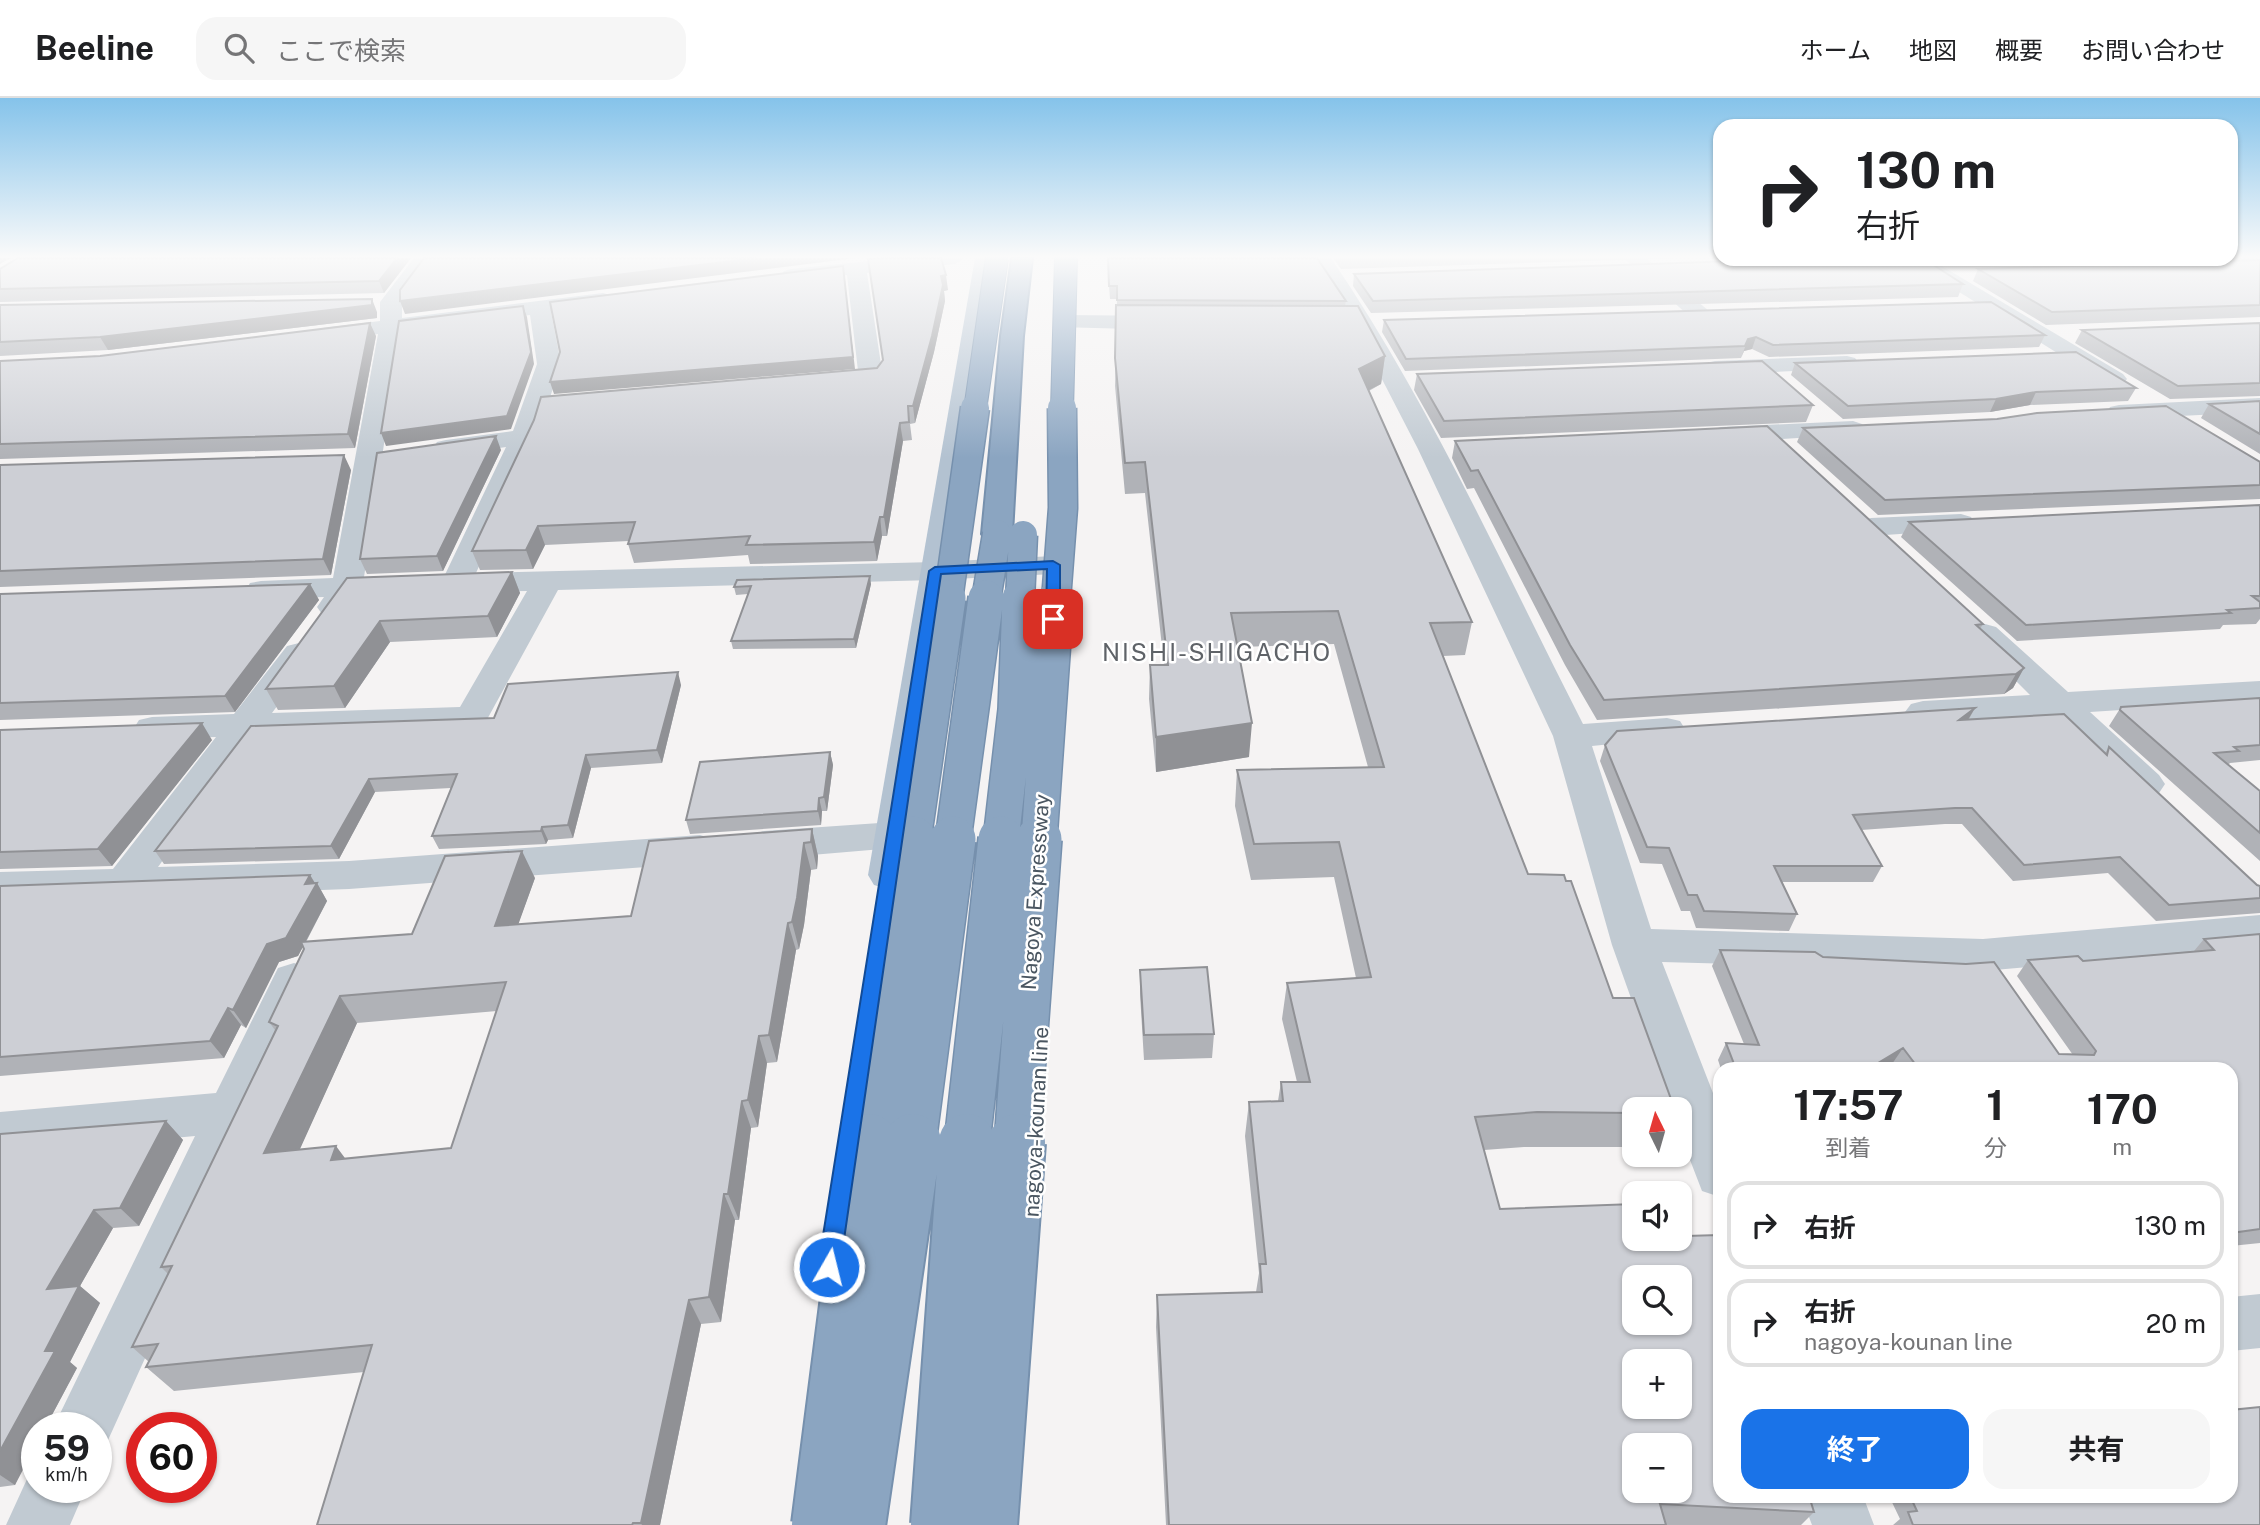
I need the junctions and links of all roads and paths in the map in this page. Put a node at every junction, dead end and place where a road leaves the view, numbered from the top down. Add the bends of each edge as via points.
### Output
1 (339, 325) edge
2 (382, 325) edge
3 (541, 325) edge
4 (864, 325) edge
5 (974, 325) edge
6 (988, 325) edge
7 (1013, 325) edge
8 (1050, 325) edge
9 (1053, 325) edge
10 (1063, 325) edge
11 (1164, 325) edge
12 (1364, 325) edge
13 (1711, 325) edge
14 (2014, 325) edge
15 (1051, 332) junction
16 (297, 338) edge
17 (1871, 363) edge
18 (1762, 367) junction
19 (1694, 369) edge
20 (803, 383) edge
21 (1783, 385) edge
22 (560, 404) edge
23 (2260, 405) edge
24 (533, 406) junction
25 (2165, 409) junction
26 (1815, 412) dead end
27 (2097, 413) edge
28 (1875, 428) edge
29 (2196, 429) edge
30 (1836, 430) junction
31 (1768, 433) junction
32 (1700, 436) edge
33 (524, 438) junction
34 (381, 456) junction
35 (1798, 461) edge
36 (1025, 509) dead end
37 (1982, 522) edge
38 (1900, 555) edge
39 (1053, 565) junction
40 (935, 571) junction
41 (547, 582) junction
42 (434, 584) junction
43 (347, 587) junction
44 (236, 591) edge
45 (1959, 610) edge
46 (2260, 691) edge
47 (2057, 702) junction
48 (1891, 714) edge
49 (247, 724) junction
50 (1696, 727) edge
51 (124, 729) edge
52 (1571, 736) junction
53 (2169, 805) edge
54 (894, 835) junction
55 (126, 881) junction
56 (0, 887) edge
57 (2260, 931) edge
58 (1634, 945) junction
59 (297, 975) edge
60 (233, 1112) junction
61 (0, 1133) edge
62 (1713, 1156) edge
63 (2260, 1321) edge
64 (2238, 1323) edge
65 (91, 1412) edge
66 (48, 1503) edge
67 (1835, 1503) edge
68 (37, 1525) edge
69 (794, 1525) edge
70 (820, 1525) edge
71 (857, 1525) edge
72 (939, 1525) edge
73 (989, 1525) edge
74 (1013, 1525) edge
75 (1843, 1525) edge

1 - 16 street
2 - 34 street
3 - 24 street via 549,364
4 - 20 street via 871,377
5 - 40 main road
6 - 70 highway, bridge via 864,1178
7 - 71 highway, bridge via 997,534
8 - 15 highway
9 - 15 main road, nagoya-kounan line
10 - 73 highway, Nagoya Expressway, bridge via 1063,508
11 - 15 street
12 - 52 street via 1408,380 1445,448
13 - 18 street
14 - 25 street via 2038,346 2079,344
15 - 39 main road, nagoya-kounan line
17 - 18 street
18 - 19 street
18 - 21 street
22 - 24 street
23 - 25 street
24 - 33 street
25 - 27 street
25 - 29 street
26 - 30 street
28 - 30 street
30 - 31 street
31 - 32 street
31 - 35 street
33 - 34 street
33 - 42 street
34 - 43 street
36 - 72 highway, bridge via 1016,710 964,1166
37 - 38 street via 1860,517
39 - 40 street
39 - 74 main road, nagoya-kounan line via 1051,863
40 - 41 street
40 - 54 main road
41 - 42 street
41 - 49 street via 472,717
42 - 43 street
43 - 44 street
43 - 49 street
45 - 47 street
46 - 47 street
47 - 48 street
47 - 53 street
49 - 51 street
49 - 55 street
50 - 52 street
52 - 58 street
54 - 55 street via 349,875
54 - 69 main road
55 - 56 street
57 - 58 street via 1983,955
58 - 62 street
59 - 60 street
60 - 61 street
60 - 65 street
63 - 64 street
66 - 68 street
67 - 75 street

